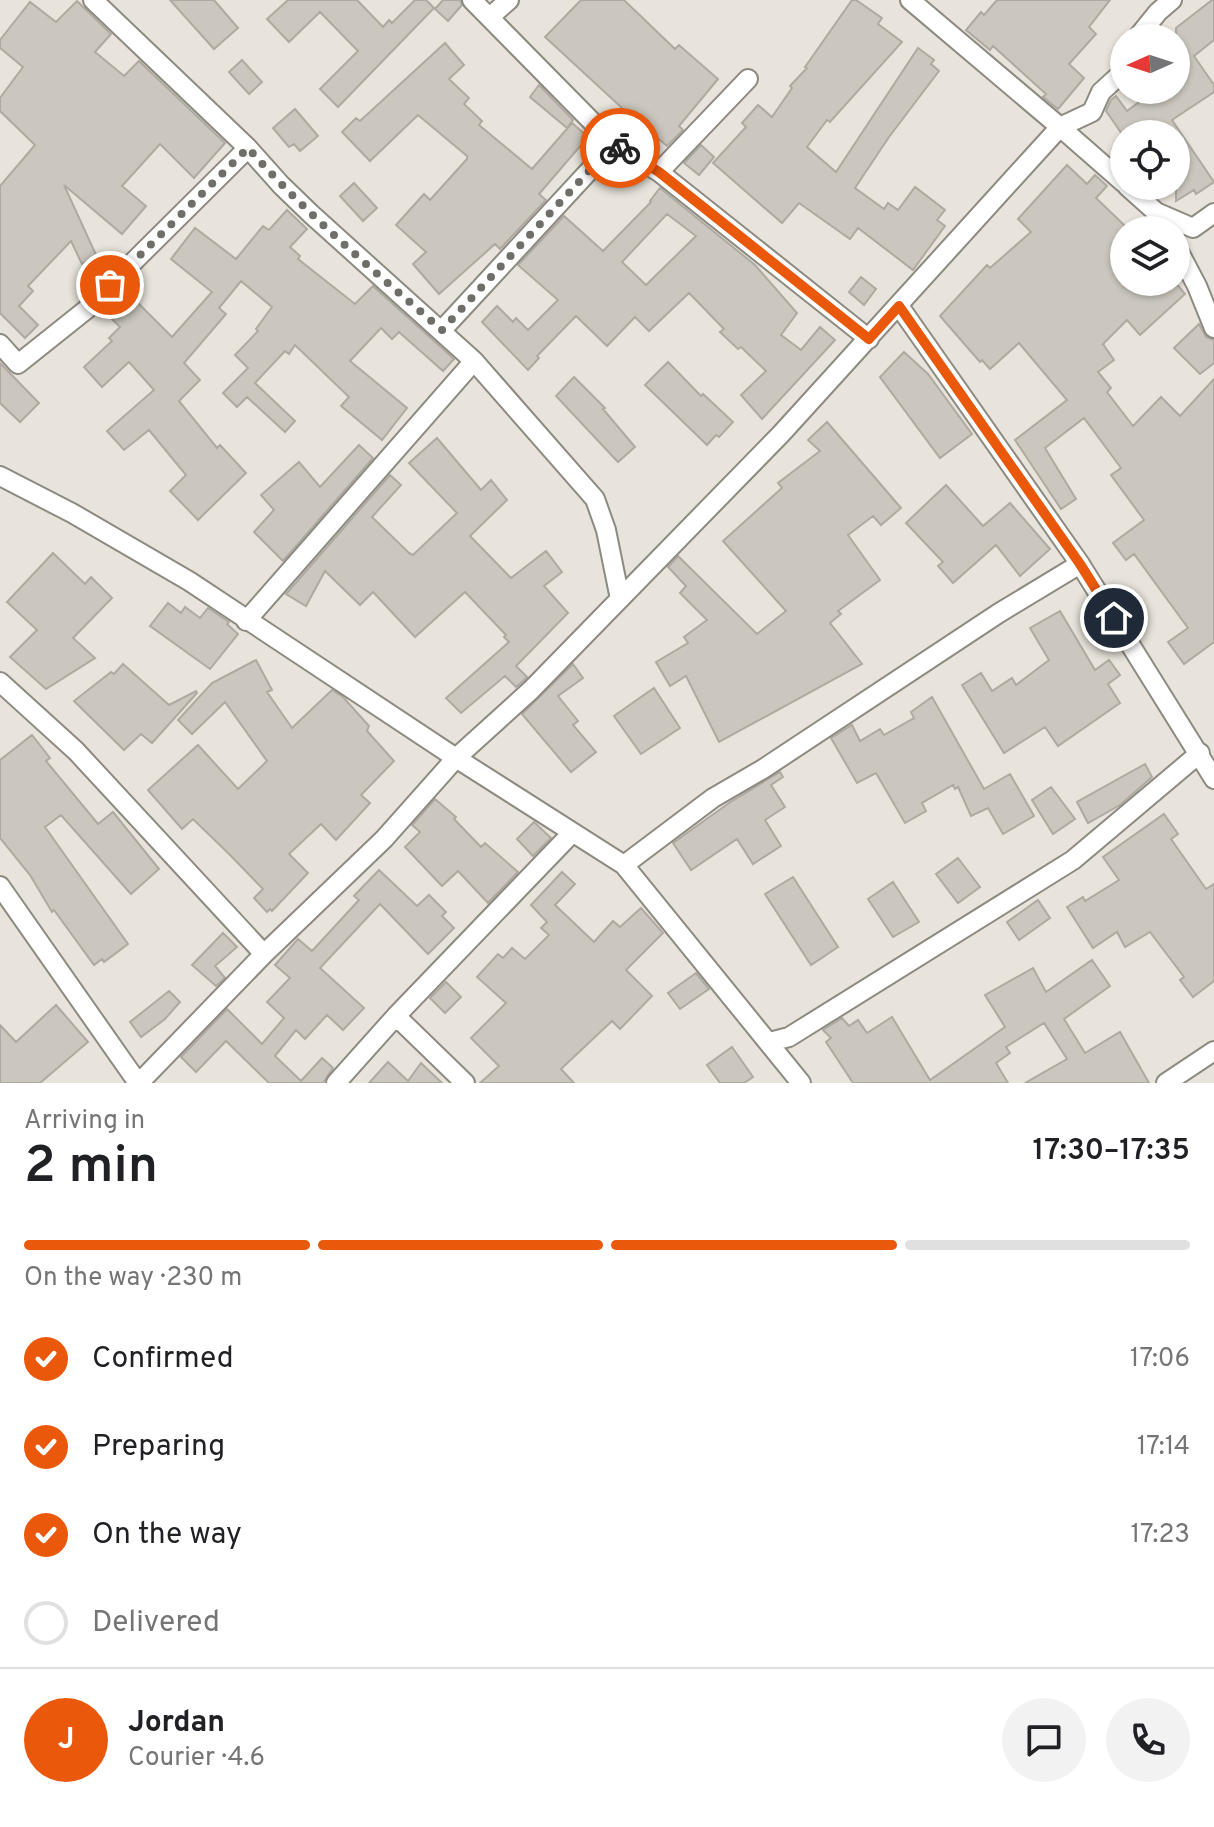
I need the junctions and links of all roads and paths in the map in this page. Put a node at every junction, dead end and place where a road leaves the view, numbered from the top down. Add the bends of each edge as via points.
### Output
1 (93, 0) edge
2 (472, 0) edge
3 (509, 0) edge
4 (910, 0) edge
5 (1172, 0) edge
6 (491, 16) junction
7 (1148, 24) edge
8 (748, 79) dead end
9 (1110, 84) edge
10 (1060, 127) junction
11 (614, 144) junction
12 (248, 148) junction
13 (1110, 171) edge
14 (659, 172) junction
15 (1143, 200) edge
16 (1156, 212) junction
17 (1214, 213) edge
18 (1158, 216) edge
19 (1190, 273) edge
20 (899, 306) junction
21 (1214, 328) edge
22 (442, 330) junction
23 (869, 339) junction
24 (0, 344) edge
25 (474, 361) junction
26 (0, 476) edge
27 (1080, 564) junction
28 (620, 599) junction
29 (246, 621) junction
30 (0, 682) edge
31 (1200, 753) junction
32 (456, 758) junction
33 (1214, 779) edge
34 (572, 833) junction
35 (624, 865) junction
36 (0, 886) edge
37 (264, 954) junction
38 (396, 1016) junction
39 (770, 1042) junction
40 (1214, 1051) edge
41 (795, 1080) edge
42 (139, 1083) edge
43 (336, 1083) edge
44 (465, 1083) edge
45 (1166, 1083) edge

1 - 12 street
2 - 6 street
3 - 6 street
4 - 10 street
5 - 7 street
6 - 11 street
8 - 14 street
9 - 10 street via 1092,112
10 - 13 street
10 - 20 street
11 - 14 street
11 - 22 street
12 - 22 street via 311,214
12 - 24 street via 87,309 18,364
14 - 23 street
15 - 16 street
16 - 17 street via 1193,228
16 - 18 street
19 - 21 street
20 - 23 street
20 - 27 street
22 - 25 street
23 - 28 street
25 - 28 street via 595,499
25 - 29 street
26 - 29 street via 189,581
27 - 31 street
27 - 35 street via 713,798
28 - 32 street
29 - 32 street
30 - 37 street via 76,751
31 - 33 street
31 - 39 street via 1073,860 789,1037
32 - 34 street
32 - 37 street via 384,839
34 - 35 street
34 - 38 street
35 - 39 street
36 - 42 street
37 - 42 street
38 - 43 street
38 - 44 street
39 - 41 street
40 - 45 street

